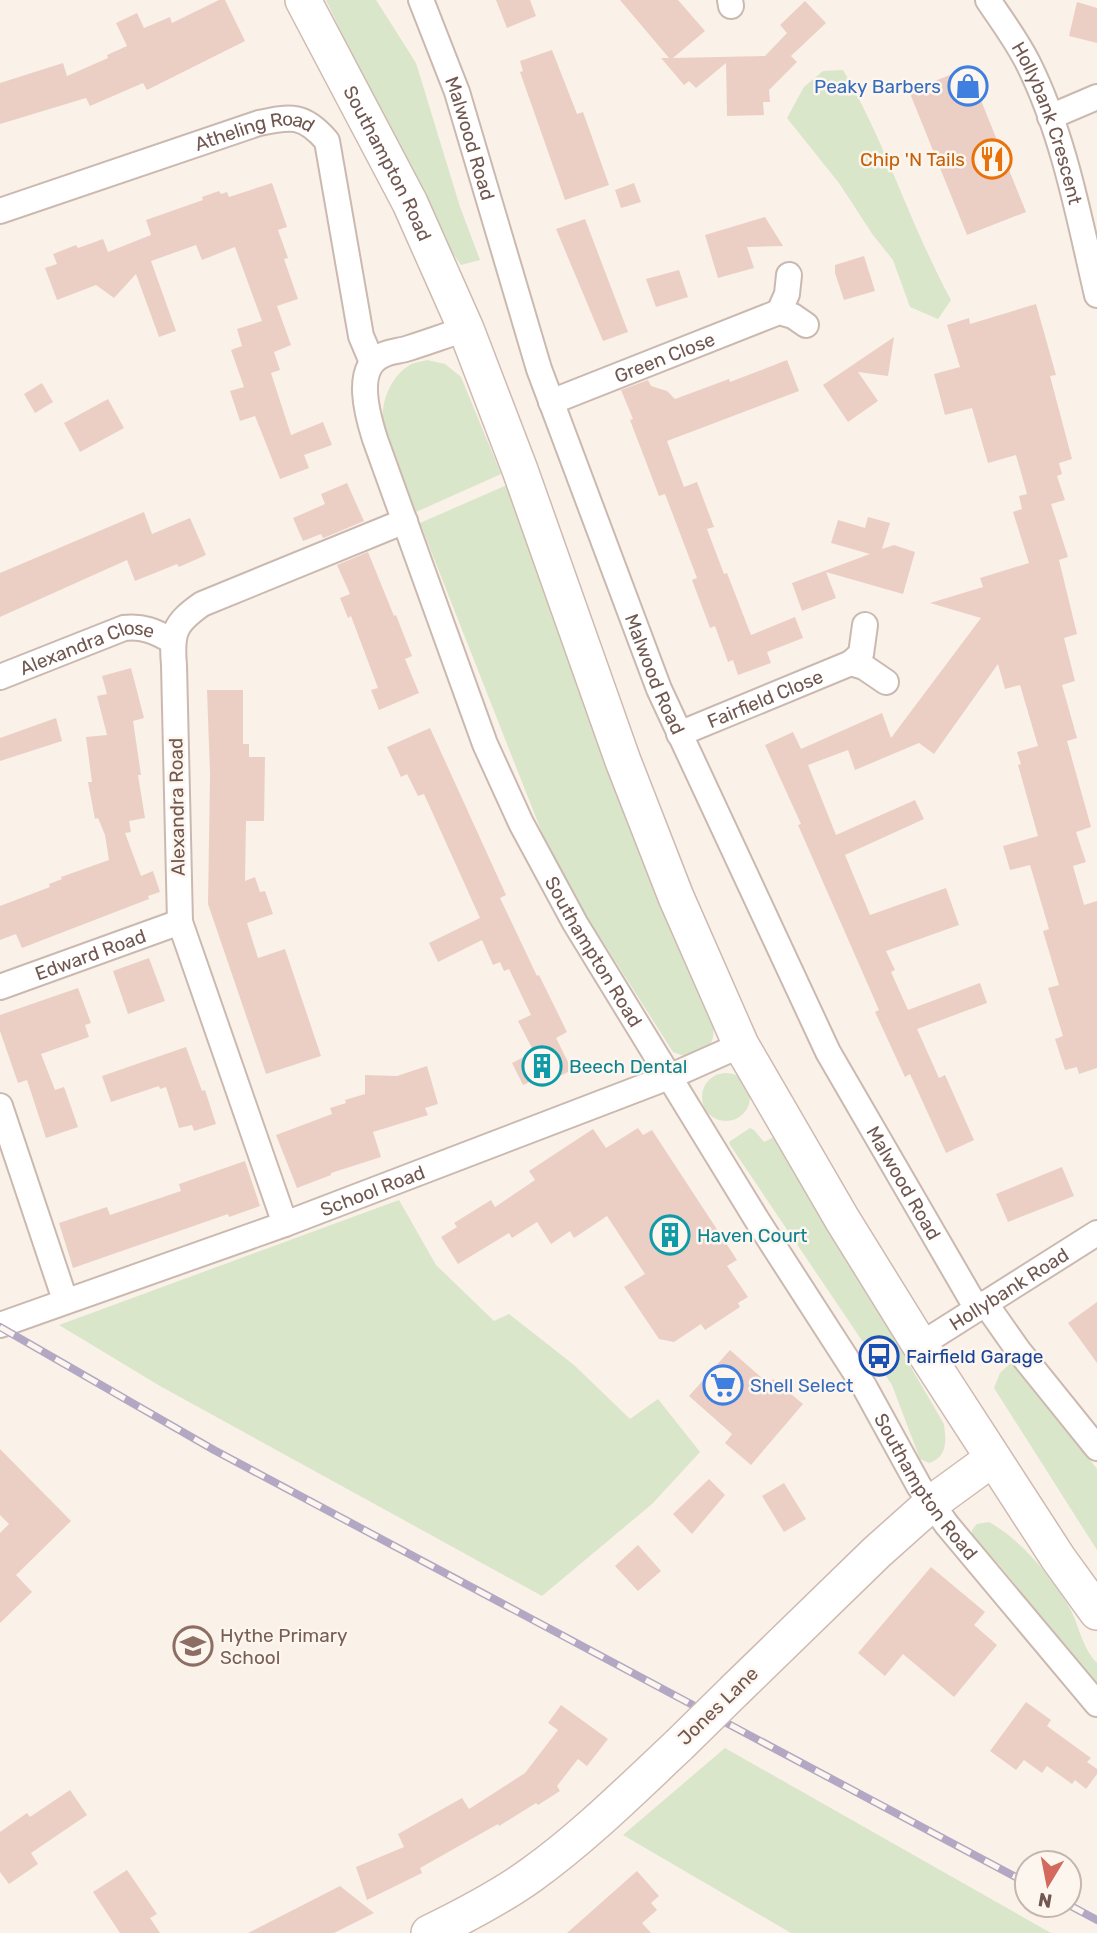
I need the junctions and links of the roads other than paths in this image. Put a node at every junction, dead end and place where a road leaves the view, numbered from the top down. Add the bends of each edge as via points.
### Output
1 (303, 0) edge
2 (421, 0) edge
3 (988, 0) edge
4 (1097, 97) edge
5 (1050, 117) junction
6 (0, 211) edge
7 (789, 275) dead end
8 (1097, 295) edge
9 (779, 312) junction
10 (806, 325) dead end
11 (466, 329) junction
12 (372, 362) junction
13 (551, 402) junction
14 (405, 521) junction
15 (866, 625) dead end
16 (172, 640) junction
17 (851, 663) junction
18 (0, 677) edge
19 (886, 682) dead end
20 (679, 734) junction
21 (180, 922) junction
22 (0, 987) edge
23 (741, 1045) junction
24 (669, 1077) junction
25 (0, 1106) edge
26 (285, 1223) junction
27 (1097, 1233) edge
28 (65, 1300) junction
29 (981, 1306) junction
30 (0, 1325) edge
31 (920, 1345) junction
32 (1097, 1448) edge
33 (992, 1459) junction
34 (933, 1502) junction
35 (1097, 1612) edge
36 (1097, 1704) edge
37 (465, 1925) edge
38 (429, 1933) edge

1 - 11 street, Southampton Road via 410,203
2 - 13 street, Malwood Road via 457,92
3 - 5 street, Hollybank Crescent via 1028,63
4 - 5 street
5 - 8 street, Hollybank Crescent
6 - 12 street, Atheling Road via 258,123 299,118 315,126 327,141 361,336
7 - 9 street
9 - 10 street
9 - 13 street, Green Close
11 - 12 street
11 - 23 street, Southampton Road via 623,761
12 - 14 street, Southampton Road via 364,399
13 - 20 street, Malwood Road
14 - 16 street via 202,604 177,624
14 - 24 street, Southampton Road via 485,744 521,823 575,923
15 - 17 street via 861,654
16 - 18 street, Alexandra Close via 139,626 124,628
16 - 21 street, Alexandra Road
17 - 19 street
17 - 20 street, Fairfield Close
20 - 29 street, Malwood Road via 828,1052
21 - 22 street, Edward Road
21 - 26 street, Alexandra Road
23 - 24 street, School Road
23 - 31 street, Southampton Road
24 - 26 street, School Road
24 - 34 street, Southampton Road
25 - 28 street
26 - 28 street, School Road
27 - 29 street, Hollybank Road
28 - 30 street, School Road
29 - 31 street, Hollybank Road
29 - 32 street, Malwood Road
31 - 33 street, Southampton Road
33 - 34 street, Jones Lane
33 - 35 street, Southampton Road
34 - 36 street, Southampton Road via 947,1525
34 - 37 street, Jones Lane, bridge via 594,1825
37 - 38 street, Jones Lane

